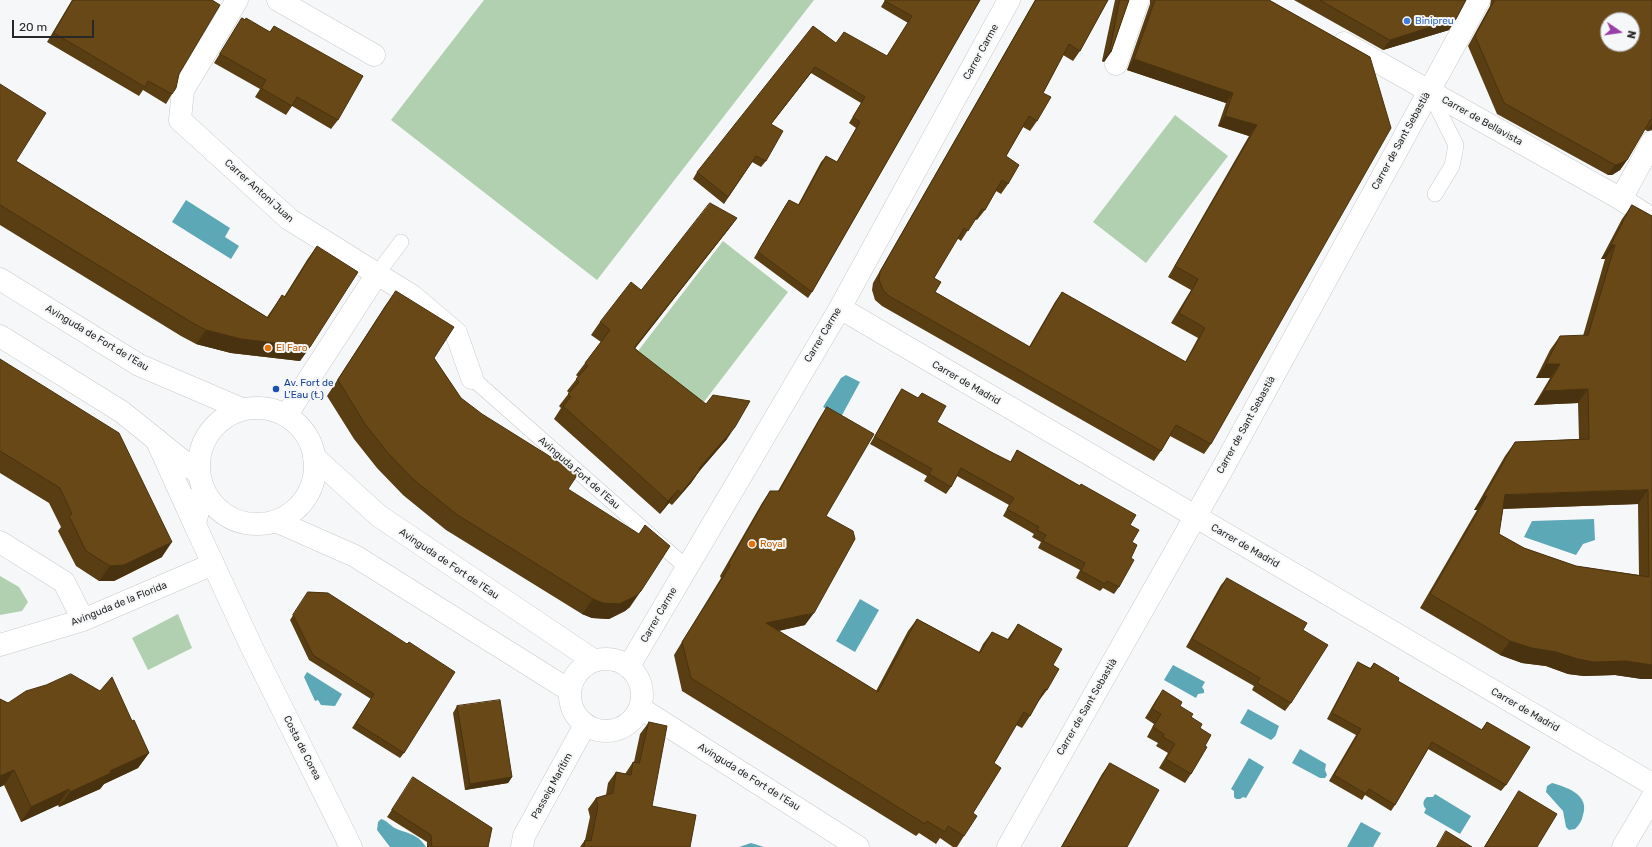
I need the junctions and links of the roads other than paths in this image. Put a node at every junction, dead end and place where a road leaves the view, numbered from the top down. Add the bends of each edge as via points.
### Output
1 (237, 0) edge
2 (278, 0) edge
3 (1010, 0) edge
4 (1138, 0) edge
5 (1479, 0) edge
6 (1324, 32) edge
7 (374, 55) dead end
8 (1116, 64) edge
9 (1429, 91) junction
10 (1652, 142) edge
11 (1435, 194) dead end
12 (1621, 199) junction
13 (1652, 219) edge
14 (401, 242) dead end
15 (377, 274) junction
16 (0, 279) edge
17 (840, 308) junction
18 (0, 336) edge
19 (472, 378) joint
20 (242, 409) junction
21 (287, 415) junction
22 (156, 439) junction
23 (314, 457) junction
24 (201, 481) junction
25 (1195, 517) junction
26 (278, 522) junction
27 (195, 525) junction
28 (0, 542) edge
29 (213, 564) junction
30 (686, 567) junction
31 (83, 620) junction
32 (0, 645) edge
33 (593, 660) junction
34 (629, 666) junction
35 (569, 690) junction
36 (640, 708) junction
37 (585, 725) junction
38 (1652, 784) edge
39 (1652, 798) edge
40 (351, 847) edge
41 (522, 847) edge
42 (858, 847) edge
43 (1008, 847) edge
44 (1623, 847) edge

1 - 15 street, Carrer Antoni Juan via 183,90 180,120 289,219
2 - 7 street
3 - 17 street, Carrer Carme
4 - 8 street
5 - 9 street, Carrer de Sant Sebastià
6 - 9 street, Carrer de Bellavista
9 - 11 lane via 1456,145 1452,166
9 - 12 street, Carrer de Bellavista
9 - 25 street, Carrer de Sant Sebastià
10 - 12 street
12 - 13 street, Carrer de Bellavista
14 - 15 lane
15 - 19 street via 411,295 456,333
15 - 21 street
16 - 20 street, Avinguda de Fort de l'Eau via 139,365
17 - 25 street, Carrer de Madrid
17 - 30 street, Carrer Carme
18 - 22 street via 122,412
19 - 30 lane, Avinguda Fort de l'Eau
20 - 21 street via 272,409
20 - 24 street via 223,418 208,434 200,453
21 - 23 street via 305,433
22 - 24 street
22 - 27 street
23 - 26 street via 314,474 310,490 300,504
23 - 33 street, Avinguda de Fort de l'Eau via 379,516
24 - 26 street via 214,505 231,518 251,524
24 - 27 street
25 - 38 street, Carrer de Madrid
25 - 43 street, Carrer de Sant Sebastià
26 - 35 street via 355,556
27 - 29 street
28 - 31 street via 64,582
29 - 31 street, Avinguda de la Florida
29 - 40 street, Costa de Corea
30 - 34 street, Carrer Carme
31 - 32 street, Avinguda de la Florida
33 - 34 street via 616,659
33 - 35 street via 577,671
34 - 36 street via 640,683
35 - 37 street via 570,704 577,718
36 - 37 street via 630,722 614,730 600,731
36 - 42 street, Avinguda de Fort de l'Eau
37 - 41 street, Passeig Marítim via 524,836
39 - 44 street

